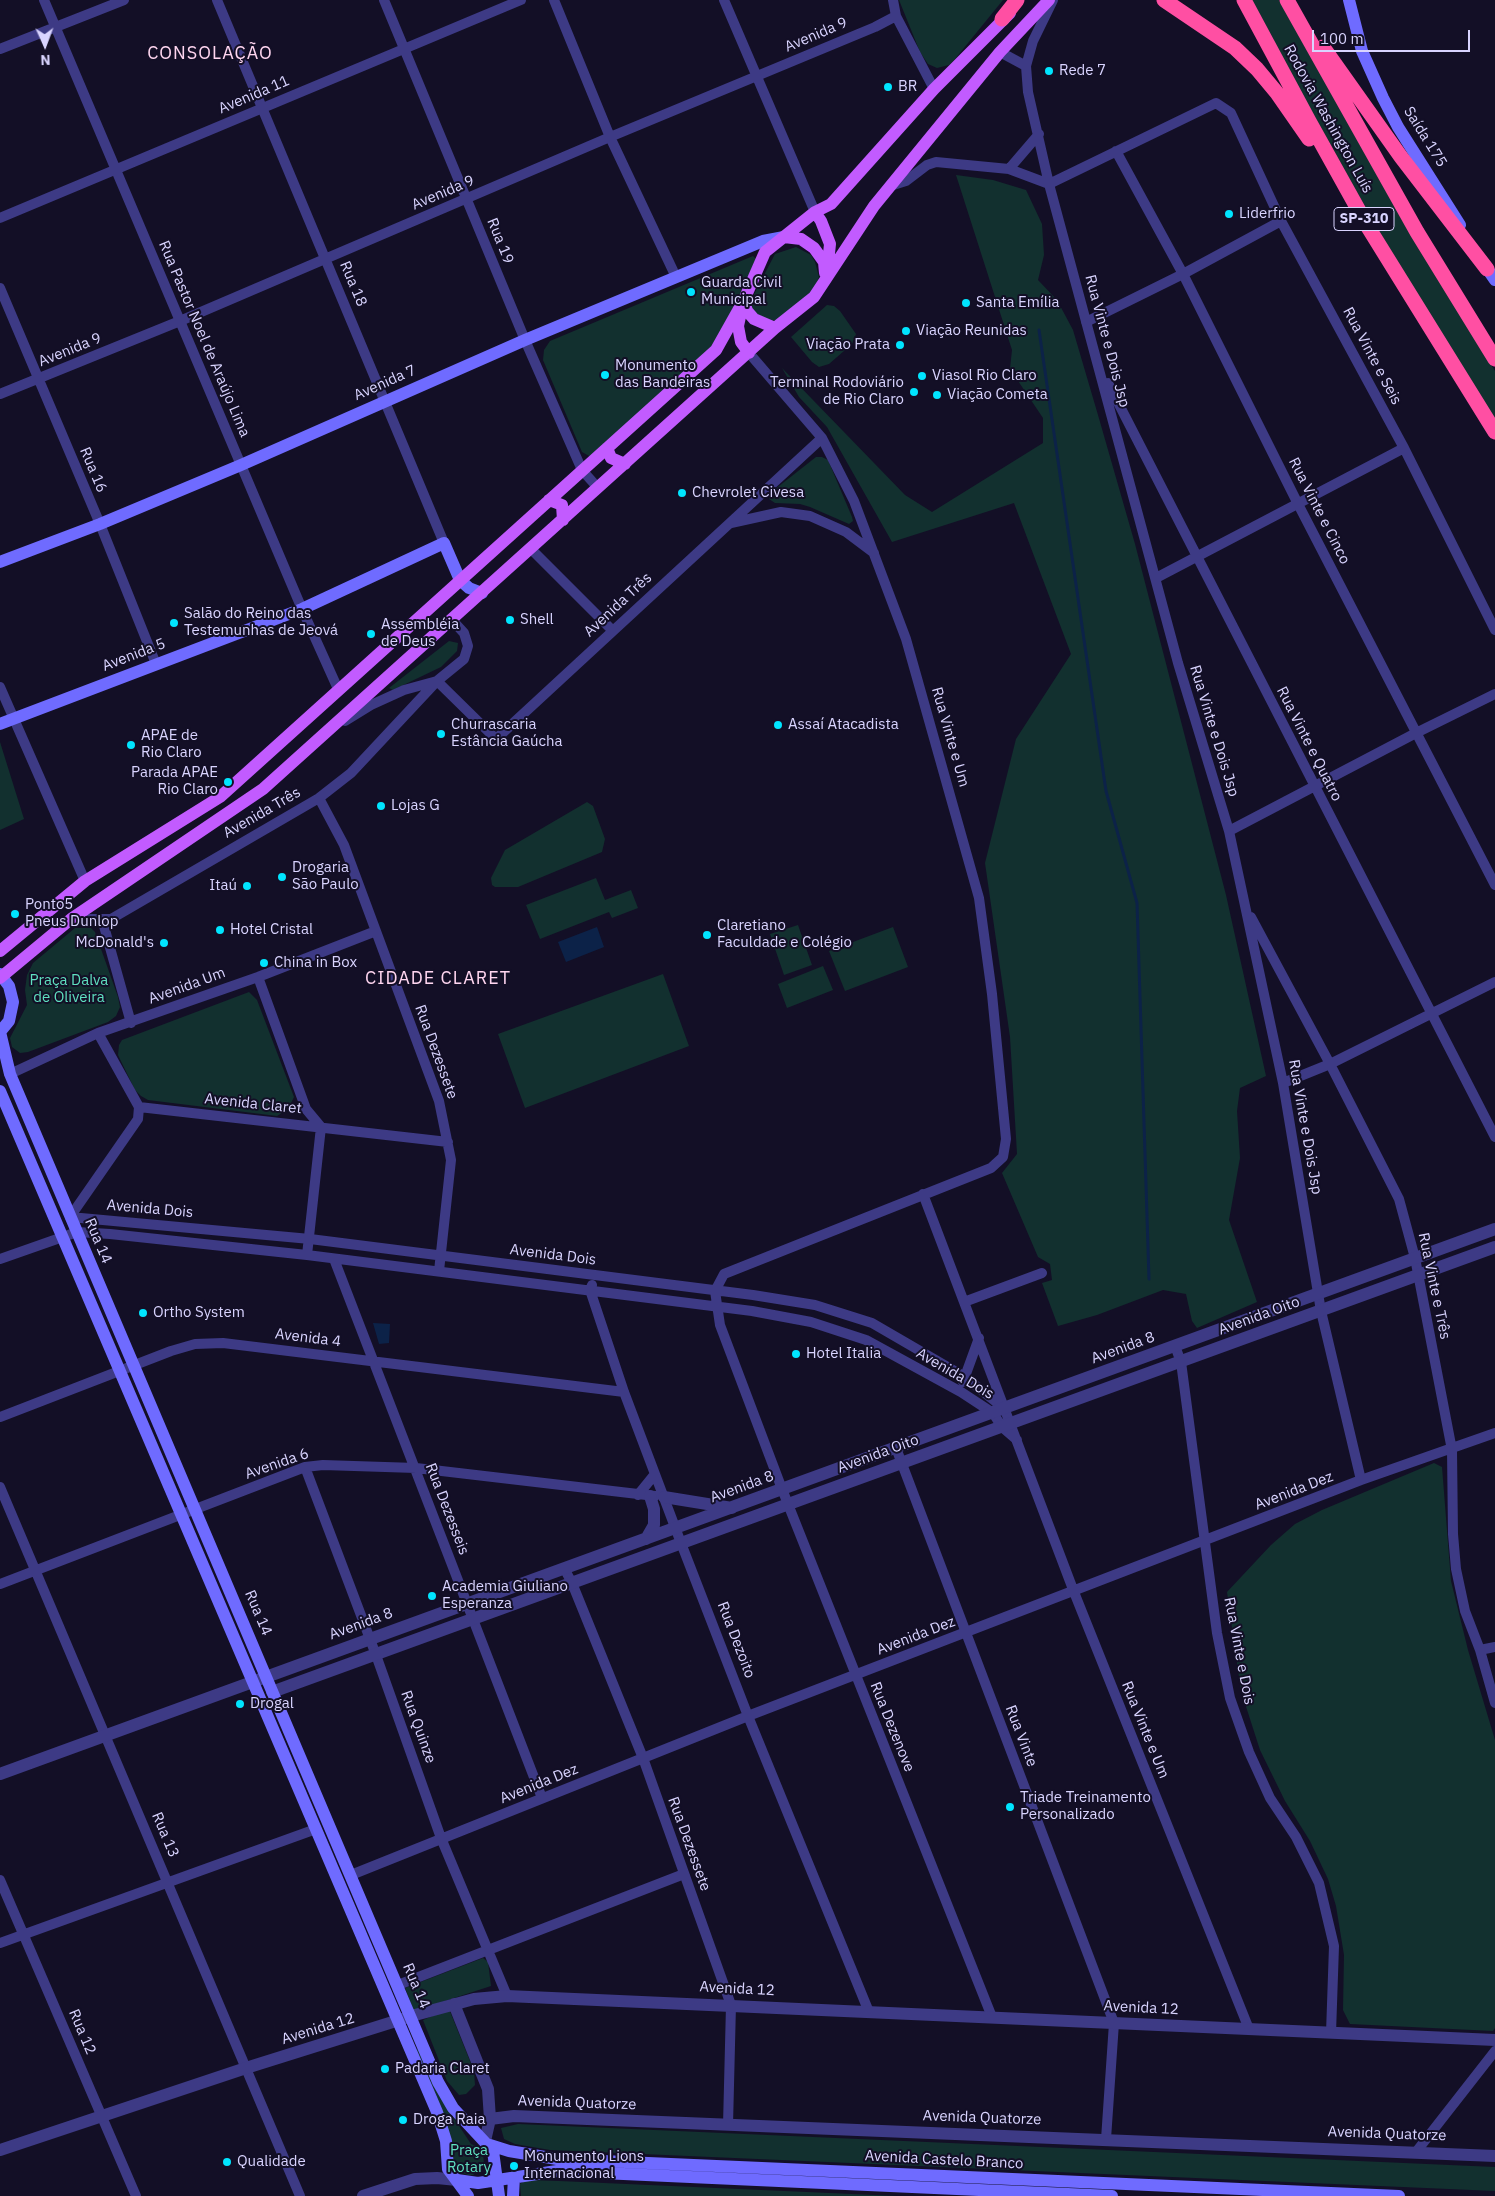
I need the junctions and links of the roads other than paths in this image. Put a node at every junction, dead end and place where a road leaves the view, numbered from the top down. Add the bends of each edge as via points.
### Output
1 (44, 0) edge
2 (124, 0) edge
3 (217, 0) edge
4 (384, 0) edge
5 (521, 0) edge
6 (554, 0) edge
7 (724, 0) edge
8 (894, 0) edge
9 (1017, 0) edge
10 (1024, 0) edge
11 (1049, 0) edge
12 (1053, 0) edge
13 (1164, 0) edge
14 (1244, 0) edge
15 (1288, 0) edge
16 (1348, 0) edge
17 (896, 16) junction
18 (1002, 19) junction
19 (56, 26) junction
20 (404, 48) junction
21 (0, 49) edge
22 (1000, 52) junction
23 (1026, 66) junction
24 (756, 76) junction
25 (934, 89) junction
26 (262, 108) junction
27 (1039, 134) junction
28 (610, 137) junction
29 (1116, 152) junction
30 (117, 168) junction
31 (1009, 169) junction
32 (1049, 184) junction
33 (889, 186) junction
34 (467, 199) junction
35 (815, 212) junction
36 (0, 218) edge
37 (1281, 221) junction
38 (1368, 227) junction
39 (784, 236) junction
40 (324, 259) junction
41 (1183, 274) junction
42 (1491, 274) edge
43 (676, 277) junction
44 (826, 281) junction
45 (0, 288) edge
46 (744, 300) junction
47 (180, 321) junction
48 (1086, 322) junction
49 (775, 328) junction
50 (525, 340) junction
51 (749, 353) junction
52 (1495, 359) edge
53 (1098, 364) junction
54 (39, 379) junction
55 (0, 394) edge
56 (385, 401) junction
57 (1495, 432) edge
58 (822, 438) junction
59 (607, 448) junction
60 (1404, 448) junction
61 (625, 464) junction
62 (241, 465) junction
63 (582, 470) junction
64 (598, 488) junction
65 (549, 500) junction
66 (1298, 504) junction
67 (563, 520) junction
68 (730, 523) junction
69 (100, 524) junction
70 (444, 543) junction
71 (531, 549) junction
72 (874, 553) junction
73 (1198, 555) junction
74 (0, 562) edge
75 (1156, 578) junction
76 (460, 580) junction
77 (482, 593) junction
78 (302, 609) junction
79 (452, 620) junction
80 (1495, 630) edge
81 (613, 631) junction
82 (156, 664) junction
83 (437, 681) junction
84 (0, 687) edge
85 (338, 689) junction
86 (1495, 694) edge
87 (13, 719) junction
88 (0, 724) edge
89 (329, 730) junction
90 (1416, 733) junction
91 (1314, 787) junction
92 (319, 798) junction
93 (1229, 831) junction
94 (85, 881) junction
95 (1495, 885) edge
96 (1245, 906) junction
97 (71, 919) junction
98 (102, 919) junction
99 (376, 931) junction
100 (0, 951) edge
101 (1, 976) edge
102 (258, 977) junction
103 (1495, 982) edge
104 (1431, 1014) junction
105 (131, 1022) junction
106 (0, 1032) edge
107 (98, 1033) junction
108 (1330, 1064) junction
109 (10, 1074) junction
110 (1282, 1083) junction
111 (0, 1091) edge
112 (139, 1107) junction
113 (321, 1127) junction
114 (1495, 1137) edge
115 (448, 1142) junction
116 (923, 1194) junction
117 (70, 1217) junction
118 (1495, 1229) edge
119 (77, 1232) junction
120 (61, 1237) junction
121 (310, 1239) junction
122 (1495, 1247) edge
123 (307, 1255) junction
124 (441, 1256) junction
125 (1415, 1258) junction
126 (0, 1259) edge
127 (334, 1259) junction
128 (439, 1271) junction
129 (575, 1273) junction
130 (1042, 1273) dead end
131 (595, 1275) junction
132 (1418, 1276) junction
133 (573, 1288) junction
134 (590, 1290) junction
135 (715, 1290) junction
136 (1318, 1294) junction
137 (964, 1302) junction
138 (718, 1306) junction
139 (1321, 1311) junction
140 (979, 1338) junction
141 (1175, 1346) junction
142 (372, 1361) junction
143 (1181, 1362) junction
144 (134, 1364) junction
145 (1116, 1368) junction
146 (118, 1370) junction
147 (965, 1377) junction
148 (1123, 1382) junction
149 (624, 1392) junction
150 (961, 1392) junction
151 (999, 1411) junction
152 (0, 1417) edge
153 (1007, 1425) junction
154 (1495, 1433) edge
155 (896, 1448) junction
156 (1452, 1450) junction
157 (901, 1463) junction
158 (305, 1467) junction
159 (416, 1468) junction
160 (655, 1474) junction
161 (1361, 1480) junction
162 (0, 1487) edge
163 (782, 1489) junction
164 (644, 1495) junction
165 (664, 1497) junction
166 (789, 1504) junction
167 (732, 1508) junction
168 (196, 1509) junction
169 (181, 1515) junction
170 (676, 1528) junction
171 (646, 1539) junction
172 (1206, 1542) junction
173 (682, 1543) junction
174 (564, 1568) junction
175 (36, 1570) junction
176 (572, 1583) junction
177 (0, 1584) edge
178 (1074, 1592) junction
179 (468, 1604) junction
180 (474, 1618) junction
181 (966, 1633) junction
182 (369, 1639) junction
183 (1495, 1647) edge
184 (1480, 1650) junction
185 (376, 1655) junction
186 (856, 1675) junction
187 (266, 1676) junction
188 (252, 1682) junction
189 (272, 1692) junction
190 (1495, 1702) edge
191 (748, 1716) junction
192 (106, 1736) junction
193 (643, 1758) junction
194 (0, 1774) edge
195 (542, 1798) junction
196 (316, 1829) junction
197 (442, 1838) junction
198 (684, 1874) junction
199 (351, 1875) junction
200 (0, 1880) edge
201 (168, 1883) junction
202 (24, 1935) junction
203 (0, 1943) edge
204 (488, 1949) junction
205 (398, 1985) junction
206 (507, 1996) junction
207 (454, 2004) junction
208 (731, 2006) junction
209 (869, 2012) junction
210 (411, 2016) junction
211 (992, 2017) junction
212 (397, 2021) junction
213 (1114, 2023) junction
214 (1249, 2029) junction
215 (1331, 2033) junction
216 (1495, 2040) edge
217 (1495, 2051) edge
218 (246, 2068) junction
219 (102, 2116) junction
220 (490, 2119) junction
221 (728, 2125) junction
222 (1106, 2139) junction
223 (488, 2143) junction
224 (0, 2150) edge
225 (1416, 2152) junction
226 (1495, 2156) edge
227 (557, 2165) junction
228 (514, 2177) junction
229 (498, 2179) junction
230 (457, 2180) junction
231 (136, 2196) edge
232 (300, 2196) edge
233 (363, 2196) edge
234 (468, 2196) edge
235 (500, 2196) edge
236 (513, 2196) edge
237 (1112, 2196) edge
238 (1399, 2196) edge

1 - 19 street, Rua Pastor Noel de Araújo Lima
2 - 19 street
3 - 26 street, Rua 18
4 - 20 street, Rua 19
5 - 20 street, Avenida 11
6 - 28 street
7 - 24 street
8 - 17 street
9 - 18 highway
10 - 18 main road
11 - 22 main road
12 - 23 street, Rua Vinte e Dois Jsp via 1033,41
13 - 38 highway via 1235,48 1257,69 1277,93
14 - 38 highway, Rodovia Washington Luís / SP-310
15 - 42 highway via 1401,157
15 - 52 highway, Rodovia Washington Luís / SP-310 via 1417,232
16 - 42 main road, Saída 175 via 1362,50 1398,127
17 - 24 street, Avenida 9
17 - 25 street
18 - 25 main road
19 - 21 street
19 - 30 street, Rua Pastor Noel de Araújo Lima
20 - 26 street, Avenida 11
20 - 34 street, Rua 19
22 - 23 street
22 - 33 main road
23 - 27 street, Rua Vinte e Dois Jsp via 1028,92
24 - 28 street, Avenida 9
24 - 35 street
25 - 35 main road via 832,204
26 - 30 street, Avenida 11
26 - 40 street, Rua 18
27 - 31 street
27 - 32 street, Rua Vinte e Dois Jsp
28 - 34 street, Avenida 9
28 - 43 street
29 - 32 street
29 - 37 street, Rua Vinte e Seis via 1216,103 1231,113
29 - 41 street, Rua Vinte e Cinco
30 - 36 street, Avenida 11
30 - 47 street, Rua Pastor Noel de Araújo Lima
31 - 32 street
31 - 33 street via 936,162 906,181
32 - 48 street, Rua Vinte e Dois Jsp
33 - 44 main road
34 - 40 street, Avenida 9
34 - 50 street, Rua 19
35 - 39 main road
35 - 44 main road via 830,244
37 - 41 street
37 - 60 street, Rua Vinte e Seis
38 - 57 highway, Rodovia Washington Luís / SP-310
39 - 43 main road, Avenida 7 via 763,241
39 - 44 main road via 801,239 814,248 824,262
39 - 46 main road via 766,252
40 - 47 street, Avenida 9
40 - 56 street, Rua 18
41 - 48 street
41 - 66 street, Rua Vinte e Cinco
43 - 50 main road, Avenida 7
44 - 49 main road via 814,297
45 - 54 street, Rua 16
46 - 49 main road via 754,319
46 - 51 main road via 738,326 741,342
46 - 59 main road via 716,350
47 - 54 street, Avenida 9
47 - 62 street, Rua Pastor Noel de Araújo Lima
48 - 53 street, Rua Vinte e Dois Jsp
49 - 51 main road
50 - 56 main road, Avenida 7
50 - 63 street, Rua 19
51 - 58 street, Rua Vinte e Um
51 - 61 main road
53 - 73 street, Rua Vinte e Quatro
53 - 75 street, Rua Vinte e Dois Jsp
54 - 55 street, Avenida 9
54 - 69 street, Rua 16
56 - 62 main road, Avenida 7
56 - 70 street, Rua 18
58 - 68 street, Avenida Três
58 - 72 street, Rua Vinte e Um via 854,501
59 - 61 main road via 611,458
59 - 63 main road
60 - 66 street
60 - 80 street, Rua Vinte e Seis
61 - 64 main road
62 - 69 main road, Avenida 7
62 - 78 street, Rua Pastor Noel de Araújo Lima
63 - 64 street, Rua 19
63 - 65 main road
64 - 67 main road
65 - 67 main road via 562,505
65 - 76 main road
66 - 73 street
66 - 90 street, Rua Vinte e Cinco
67 - 71 main road
68 - 72 street via 781,512 810,516 846,532
68 - 81 street, Avenida Três
69 - 74 main road, Avenida 7
69 - 82 street, Rua 16
70 - 76 main road, Rua 18
70 - 78 main road, Avenida 5
71 - 77 main road
71 - 81 street
72 - 116 street, Rua Vinte e Um via 906,639 980,899 1006,1140 1003,1157 995,1166
73 - 75 street
73 - 91 street, Rua Vinte e Quatro
75 - 93 street, Rua Vinte e Dois Jsp
76 - 77 main road
76 - 85 main road
77 - 79 main road
78 - 82 main road, Avenida 5
78 - 85 street, Rua Pastor Noel de Araújo Lima
79 - 83 street, Avenida Três via 464,633 468,646 464,660
79 - 89 main road
81 - 83 street, Avenida Três via 496,739
82 - 87 main road, Avenida 5
83 - 89 street via 404,690
83 - 92 street, Avenida Três via 351,773
84 - 87 street
85 - 94 main road via 220,797
86 - 90 street
87 - 88 main road, Avenida 5
87 - 94 street
89 - 97 main road via 263,789
90 - 91 street
90 - 95 street, Rua Vinte e Cinco
91 - 93 street
91 - 104 street, Rua Vinte e Quatro
92 - 98 street, Avenida Três via 111,919
92 - 99 street, Rua Dezessete via 344,845
93 - 96 street, Rua Vinte e Dois Jsp
94 - 100 main road
96 - 108 street, Rua Vinte e Três
96 - 110 street, Rua Vinte e Dois Jsp
97 - 98 street, Avenida Três
97 - 101 main road
98 - 105 street
99 - 102 street, Avenida Um
99 - 115 street, Rua Dezessete via 439,1101
101 - 106 main road via 9,986 13,1002 8,1021
102 - 105 street, Avenida Um
102 - 113 street via 306,1109
103 - 104 street
104 - 108 street
104 - 114 street, Rua Vinte e Quatro
105 - 107 street, Avenida Um
106 - 109 main road, Rua 14
107 - 109 street, Avenida Um
107 - 112 street
108 - 110 street
108 - 125 street, Rua Vinte e Três via 1399,1199
109 - 117 main road, Rua 14
110 - 136 street, Rua Vinte e Dois Jsp
111 - 120 main road, Rua 14
112 - 113 street, Avenida Claret
112 - 117 street via 138,1119
113 - 115 street, Avenida Claret
113 - 121 street
115 - 124 street, Rua Dezessete via 451,1160
116 - 135 street via 724,1274
116 - 137 street
117 - 119 main road, Rua 14
117 - 121 street, Avenida Dois
118 - 125 street, Avenida 8
119 - 120 street
119 - 123 street, Avenida Dois
119 - 144 main road, Rua 14
120 - 126 street
120 - 146 main road, Rua 14
121 - 123 street
121 - 124 street, Avenida Dois
122 - 132 street, Avenida Oito
123 - 127 street, Avenida Dois
124 - 128 street, Rua Dezessete
124 - 129 street, Avenida Dois
125 - 132 street, Rua Vinte e Três
125 - 136 street, Avenida 8
127 - 128 street, Avenida Dois
127 - 142 street, Rua Dezesseis
128 - 133 street, Avenida Dois
129 - 131 street, Avenida Dois
129 - 133 street
130 - 137 street
131 - 134 street
131 - 135 street, Avenida Dois
132 - 139 street, Avenida Oito
132 - 156 street, Rua Vinte e Três
133 - 134 street, Avenida Dois
134 - 138 street, Avenida Dois
134 - 149 street, Rua Dezoito
135 - 138 street, Rua Dezenove
135 - 147 street, Avenida Dois via 815,1305 872,1323
136 - 139 street, Rua Vinte e Dois Jsp
136 - 141 street, Avenida 8
137 - 140 street
138 - 150 street, Avenida Dois via 811,1322 866,1340
138 - 163 street, Rua Dezenove via 720,1325
139 - 143 street, Avenida Oito
139 - 161 street, Rua Vinte e Dois Jsp
140 - 147 street
140 - 151 street
141 - 143 street, Rua Vinte e Dois
141 - 145 street, Avenida 8
142 - 144 street, Avenida 4 via 223,1343 195,1344
142 - 149 street, Avenida 4
142 - 159 street, Rua Dezesseis
143 - 148 street, Avenida Oito
143 - 172 street, Rua Vinte e Dois
144 - 146 street, Avenida 4
144 - 168 main road, Rua 14
145 - 148 street
145 - 151 street, Avenida 8
146 - 152 street, Avenida 4
146 - 169 main road, Rua 14
147 - 150 street
147 - 151 street, Avenida Dois
148 - 153 street, Avenida Oito
149 - 160 street, Rua Dezoito
150 - 151 street, Avenida Dois
151 - 153 street, Rua Vinte e Um
151 - 155 street, Avenida 8
153 - 157 street, Avenida Oito
153 - 178 street, Rua Vinte e Um via 1017,1440
154 - 156 street, Avenida Dez
155 - 157 street, Rua Vinte
155 - 163 street, Avenida 8
156 - 161 street, Avenida Dez
156 - 184 street, Rua Vinte e Três via 1456,1570 1465,1612
157 - 166 street, Avenida Oito
157 - 181 street, Rua Vinte
158 - 159 street, Avenida 6
158 - 168 street, Avenida 6
158 - 182 street, Rua Quinze
159 - 164 street, Avenida 6
159 - 179 street, Rua Dezesseis
160 - 164 street
160 - 165 street, Rua Dezoito
161 - 172 street, Avenida Dez
162 - 175 street, Rua 13
163 - 166 street, Rua Dezenove
163 - 167 street, Avenida 8
164 - 165 street, Avenida 6
164 - 171 street via 654,1509 654,1525
165 - 167 street
165 - 170 street, Rua Dezoito
166 - 173 street, Avenida Oito
166 - 186 street, Rua Dezenove
167 - 170 street, Avenida 8
168 - 169 street, Avenida 6
168 - 187 main road, Rua 14
169 - 175 street, Avenida 6
169 - 188 main road, Rua 14
170 - 171 street, Avenida 8
170 - 173 street, Rua Dezoito
171 - 174 street, Avenida 8
172 - 178 street, Avenida Dez
172 - 215 street, Rua Vinte e Dois via 1217,1633 1230,1698 1270,1798 1296,1837 1319,1883 1334,1946
173 - 176 street, Avenida Oito
173 - 191 street, Rua Dezoito
174 - 176 street, Rua Dezessete
174 - 179 street, Avenida 8
175 - 177 street, Avenida 6
175 - 192 street, Rua 13
176 - 180 street, Avenida Oito
176 - 193 street, Rua Dezessete
178 - 181 street, Avenida Dez
178 - 214 street, Rua Vinte e Um
179 - 180 street, Rua Dezesseis
179 - 182 street, Avenida 8
180 - 185 street, Avenida Oito
180 - 195 street, Rua Dezesseis
181 - 186 street, Avenida Dez
181 - 213 street, Rua Vinte
182 - 185 street, Rua Quinze
182 - 187 street, Avenida 8
183 - 184 street
184 - 190 street, Rua Vinte e Três
185 - 189 street, Avenida Oito
185 - 197 street, Rua Quinze
186 - 191 street, Avenida Dez
186 - 211 street, Rua Dezenove
187 - 188 street, Avenida 8
187 - 189 main road, Rua 14
188 - 192 street, Avenida 8
188 - 196 main road, Rua 14
189 - 199 main road, Rua 14
191 - 193 street, Avenida Dez
191 - 209 street, Rua Dezoito
192 - 194 street, Avenida 8
192 - 201 street, Rua 13
193 - 195 street, Avenida Dez
193 - 198 street, Rua Dezessete
195 - 197 street, Avenida Dez
196 - 201 street
196 - 212 main road, Rua 14
197 - 199 street, Avenida Dez
197 - 204 street, Rua Quinze
198 - 204 street
198 - 208 street, Rua Dezessete
199 - 205 main road, Rua 14
200 - 202 street, Rua 12
201 - 202 street
201 - 218 street, Rua 13
202 - 203 street
202 - 219 street, Rua 12
204 - 205 street
204 - 206 street, Rua Quinze
205 - 210 main road, Rua 14
206 - 207 street, Avenida 12
206 - 208 street, Avenida 12
207 - 210 street, Avenida 12
207 - 220 street via 488,2089
208 - 209 street, Avenida 12
208 - 221 street, Rua Dezessete
209 - 211 street, Avenida 12
210 - 212 street, Avenida 12
210 - 223 main road, Rua 14 via 438,2082 454,2108
211 - 213 street, Avenida 12
212 - 218 street, Avenida 12
212 - 230 main road, Rua 14 via 437,2112 446,2141 448,2169
213 - 214 street, Avenida 12
213 - 222 street, Rua Vinte
214 - 215 street, Avenida 12
215 - 216 street, Avenida 12
217 - 225 street
218 - 219 street, Avenida 12
218 - 232 street, Rua 13
219 - 224 street, Avenida 12
219 - 231 street, Rua 12
220 - 221 street, Avenida Quatorze via 514,2116
220 - 223 street
221 - 222 street, Avenida Quatorze
222 - 225 street, Avenida Quatorze
223 - 227 main road, Avenida Castelo Branco
223 - 229 main road, Rua 14 via 493,2151
225 - 226 street, Avenida Quatorze
227 - 228 main road, Avenida Castelo Branco
227 - 237 main road, Avenida Castelo Branco
227 - 238 main road, Avenida Castelo Branco
228 - 229 main road, Avenida Castelo Branco
228 - 236 main road
229 - 230 main road, Avenida Castelo Branco via 478,2183
229 - 235 main road, Rua 14
230 - 233 street via 416,2179
230 - 234 main road, Rua 14

